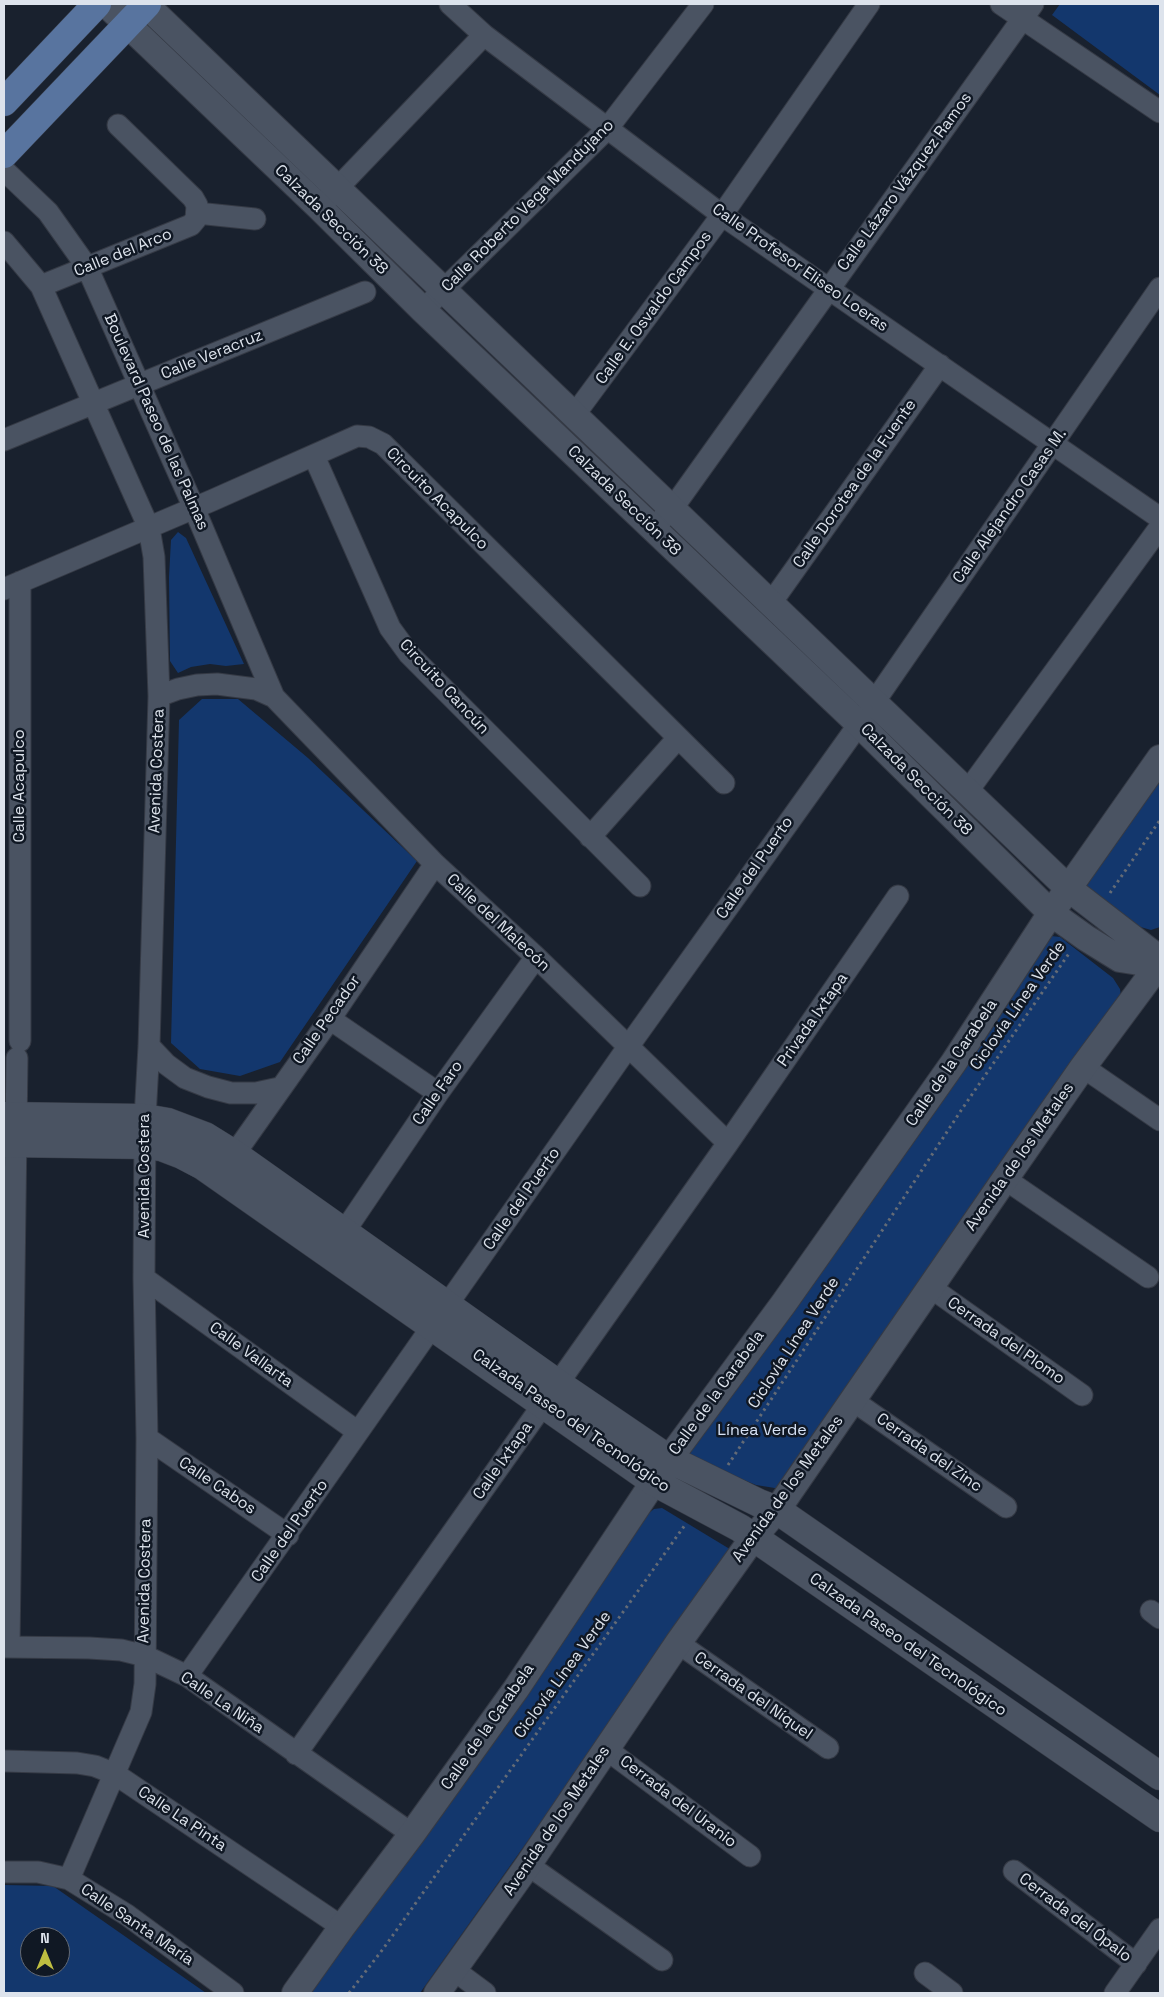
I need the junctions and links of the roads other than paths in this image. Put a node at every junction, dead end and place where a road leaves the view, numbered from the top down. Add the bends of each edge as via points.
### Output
1 (96, 4) edge
2 (106, 4) edge
3 (146, 4) edge
4 (450, 4) edge
5 (869, 4) edge
6 (1001, 4) edge
7 (697, 6) edge
8 (1028, 12) edge
9 (127, 25) junction
10 (484, 35) junction
11 (4, 102) edge
12 (1160, 112) edge
13 (118, 125) dead end
14 (607, 129) junction
15 (4, 154) edge
16 (4, 170) edge
17 (339, 188) junction
18 (318, 206) junction
19 (197, 213) junction
20 (722, 215) junction
21 (255, 219) dead end
22 (4, 242) edge
23 (87, 267) junction
24 (41, 286) junction
25 (1160, 288) edge
26 (829, 289) junction
27 (444, 290) junction
28 (365, 292) dead end
29 (423, 310) junction
30 (940, 366) junction
31 (139, 385) junction
32 (94, 404) junction
33 (575, 414) junction
34 (4, 440) edge
35 (1053, 444) junction
36 (314, 456) junction
37 (194, 508) junction
38 (672, 509) junction
39 (1160, 518) edge
40 (1160, 527) edge
41 (149, 528) junction
42 (653, 529) junction
43 (12, 586) edge
44 (771, 604) junction
45 (159, 696) junction
46 (274, 697) junction
47 (873, 702) junction
48 (859, 724) junction
49 (678, 738) junction
50 (1160, 758) edge
51 (724, 783) dead end
52 (967, 792) junction
53 (590, 837) junction
54 (435, 864) junction
55 (640, 886) dead end
56 (1068, 888) junction
57 (898, 896) dead end
58 (1051, 913) junction
59 (536, 957) junction
60 (1160, 961) edge
61 (12, 990) edge
62 (330, 1018) junction
63 (149, 1046) junction
64 (628, 1048) junction
65 (1083, 1067) junction
66 (279, 1088) junction
67 (438, 1093) junction
68 (144, 1118) junction
69 (1160, 1120) edge
70 (10, 1130) edge
71 (728, 1144) junction
72 (144, 1145) junction
73 (226, 1165) junction
74 (1004, 1178) junction
75 (344, 1232) junction
76 (1148, 1277) dead end
77 (144, 1278) junction
78 (930, 1287) junction
79 (441, 1316) junction
80 (550, 1394) junction
81 (1082, 1395) dead end
82 (852, 1400) junction
83 (358, 1432) junction
84 (147, 1438) junction
85 (669, 1459) junction
86 (654, 1482) junction
87 (1006, 1507) dead end
88 (777, 1510) junction
89 (288, 1535) junction
90 (753, 1538) junction
91 (678, 1643) junction
92 (6, 1647) edge
93 (145, 1656) junction
94 (1005, 1669) junction
95 (187, 1676) junction
96 (985, 1698) junction
97 (828, 1748) dead end
98 (606, 1749) junction
99 (296, 1754) junction
100 (4, 1761) edge
101 (115, 1774) junction
102 (1160, 1776) edge
103 (1160, 1818) edge
104 (412, 1834) junction
105 (750, 1856) dead end
106 (528, 1864) junction
107 (1014, 1871) dead end
108 (4, 1872) edge
109 (69, 1879) junction
110 (342, 1927) junction
111 (1160, 1929) edge
112 (662, 1960) dead end
113 (1136, 1964) junction
114 (454, 1970) junction
115 (925, 1973) dead end
116 (233, 1993) edge
117 (295, 1993) edge
118 (437, 1993) edge
119 (484, 1993) edge
120 (952, 1993) edge
121 (1115, 1993) edge

1 - 11 main road
2 - 9 street, Calzada Sección 38
3 - 9 main road
3 - 17 street, Calzada Sección 38
4 - 10 street, Calle Profesor Eliseo Loeras
5 - 20 street, Calle E. Osvaldo Campos
6 - 8 street
7 - 14 street, Calle Roberto Vega Mandujano
8 - 12 street
8 - 26 street, Calle Lázaro Vázquez Ramos
9 - 15 main road
9 - 18 street, Calzada Sección 38
10 - 14 street, Calle Profesor Eliseo Loeras
10 - 17 street
13 - 19 street via 194,198
14 - 20 street, Calle Profesor Eliseo Loeras
14 - 27 street, Calle Roberto Vega Mandujano
16 - 23 street, Boulevard Paseo de las Palmas via 48,212
17 - 18 street
17 - 27 street, Calzada Sección 38
18 - 29 street, Calzada Sección 38
19 - 21 street
19 - 23 street, Calle del Arco via 191,225
20 - 26 street, Calle Profesor Eliseo Loeras
20 - 33 street, Calle E. Osvaldo Campos
22 - 24 street
23 - 24 street, Calle del Arco
23 - 31 street, Boulevard Paseo de las Palmas
24 - 32 street
25 - 35 street, Calle Alejandro Casas M.
26 - 30 street, Calle Profesor Eliseo Loeras
26 - 38 street, Calle Lázaro Vázquez Ramos
27 - 29 street, Calle Roberto Vega Mandujano
27 - 33 street, Calzada Sección 38
28 - 31 street, Calle Veracruz
29 - 42 street, Calzada Sección 38
30 - 35 street, Calle Profesor Eliseo Loeras
30 - 44 street, Calle Dorotea de la Fuente
31 - 32 street, Calle Veracruz
31 - 37 street, Boulevard Paseo de las Palmas
32 - 34 street, Calle Veracruz
32 - 41 street
33 - 38 street, Calzada Sección 38
35 - 39 street, Calle Profesor Eliseo Loeras
35 - 47 street, Calle Alejandro Casas M.
36 - 37 street, Circuito Acapulco
36 - 49 street, Circuito Acapulco via 357,436 369,437 383,444
36 - 53 street, Circuito Cancún via 390,628 409,654
37 - 41 street, Circuito Acapulco
37 - 46 street, Boulevard Paseo de las Palmas
38 - 42 street, Calle Lázaro Vázquez Ramos
38 - 44 street, Calzada Sección 38
40 - 52 street
41 - 43 street, Circuito Acapulco
41 - 45 street via 154,556
42 - 48 street, Calzada Sección 38
43 - 61 street, Calle Acapulco
44 - 47 street, Calzada Sección 38
45 - 46 street via 197,685 217,684 256,689
45 - 63 street, Avenida Costera
46 - 54 street, Calle del Malecón
47 - 48 street, Calle Alejandro Casas M.
47 - 52 street, Calzada Sección 38
48 - 58 street, Calzada Sección 38
48 - 64 street, Calle del Puerto
49 - 51 street
49 - 53 street
50 - 56 street, Calle de la Carabela
52 - 56 street, Calzada Sección 38
53 - 55 street, Circuito Cancún
54 - 59 street, Calle del Malecón
54 - 62 street, Calle Pecador
56 - 58 street, Calle de la Carabela
56 - 60 street, Calzada Sección 38
57 - 71 street, Privada Ixtapa
58 - 60 street, Calzada Sección 38 via 1120,959
58 - 85 street, Calle de la Carabela via 954,1062
59 - 64 street, Calle del Malecón
59 - 67 street, Calle Faro
60 - 65 street, Avenida de los Metales
61 - 70 street, Calle Acapulco via 18,1049
62 - 66 street, Calle Pecador
62 - 67 street
63 - 66 street via 166,1064 208,1087 231,1093 256,1093
63 - 68 street, Avenida Costera
64 - 71 street, Calle del Malecón
64 - 79 street, Calle del Puerto
65 - 69 street
65 - 74 street, Avenida de los Metales
66 - 73 street, Calle Pecador
67 - 75 street, Calle Faro
68 - 70 main road, Calzada Paseo del Tecnológico
68 - 72 street, Avenida Costera
68 - 73 main road, Calzada Paseo del Tecnológico via 204,1136
70 - 72 main road, Calzada Paseo del Tecnológico
70 - 92 street, Calle Acapulco
71 - 80 street, Calle Ixtapa
72 - 73 main road, Calzada Paseo del Tecnológico
72 - 77 street, Avenida Costera
73 - 75 main road, Calzada Paseo del Tecnológico
73 - 79 main road, Calzada Paseo del Tecnológico
74 - 76 street
74 - 78 street, Avenida de los Metales
75 - 79 main road, Calzada Paseo del Tecnológico
77 - 83 street, Calle Vallarta
77 - 84 street, Avenida Costera
78 - 81 street, Cerrada del Plomo
78 - 82 street, Avenida de los Metales
79 - 80 main road, Calzada Paseo del Tecnológico
79 - 83 street, Calle del Puerto
80 - 85 main road, Calzada Paseo del Tecnológico
80 - 86 main road, Calzada Paseo del Tecnológico
80 - 99 street, Calle Ixtapa
82 - 87 street, Cerrada del Zinc
82 - 88 street, Avenida de los Metales
83 - 89 street, Calle del Puerto
84 - 89 street, Calle Cabos
84 - 93 street, Avenida Costera
85 - 86 street, Calle de la Carabela
85 - 88 main road, Calzada Paseo del Tecnológico
86 - 90 main road, Calzada Paseo del Tecnológico
86 - 104 street, Calle de la Carabela via 516,1689
88 - 90 street, Avenida de los Metales
88 - 94 main road, Calzada Paseo del Tecnológico
89 - 95 street, Calle del Puerto
90 - 91 street, Avenida de los Metales
90 - 96 main road, Calzada Paseo del Tecnológico
91 - 97 street, Cerrada del Níquel
91 - 98 street, Avenida de los Metales
92 - 93 street, Calle La Niña via 121,1650
93 - 95 street, Calle La Niña
93 - 101 street via 141,1712
94 - 96 main road
94 - 102 main road, Calzada Paseo del Tecnológico
95 - 99 street, Calle La Niña
96 - 103 main road, Calzada Paseo del Tecnológico
98 - 105 street, Cerrada del Uranio
98 - 106 street, Avenida de los Metales
99 - 104 street, Calle La Niña
100 - 101 street, Calle La Pinta via 77,1763
101 - 109 street
101 - 110 street, Calle La Pinta
104 - 110 street, Calle de la Carabela
106 - 112 street
106 - 114 street, Avenida de los Metales
107 - 113 street, Cerrada del Ópalo
108 - 109 street, Calle Santa María via 38,1872
109 - 116 street, Calle Santa María via 127,1915
110 - 117 street, Calle de la Carabela
111 - 113 street
113 - 121 street
114 - 118 street, Avenida de los Metales
114 - 119 street
115 - 120 street

